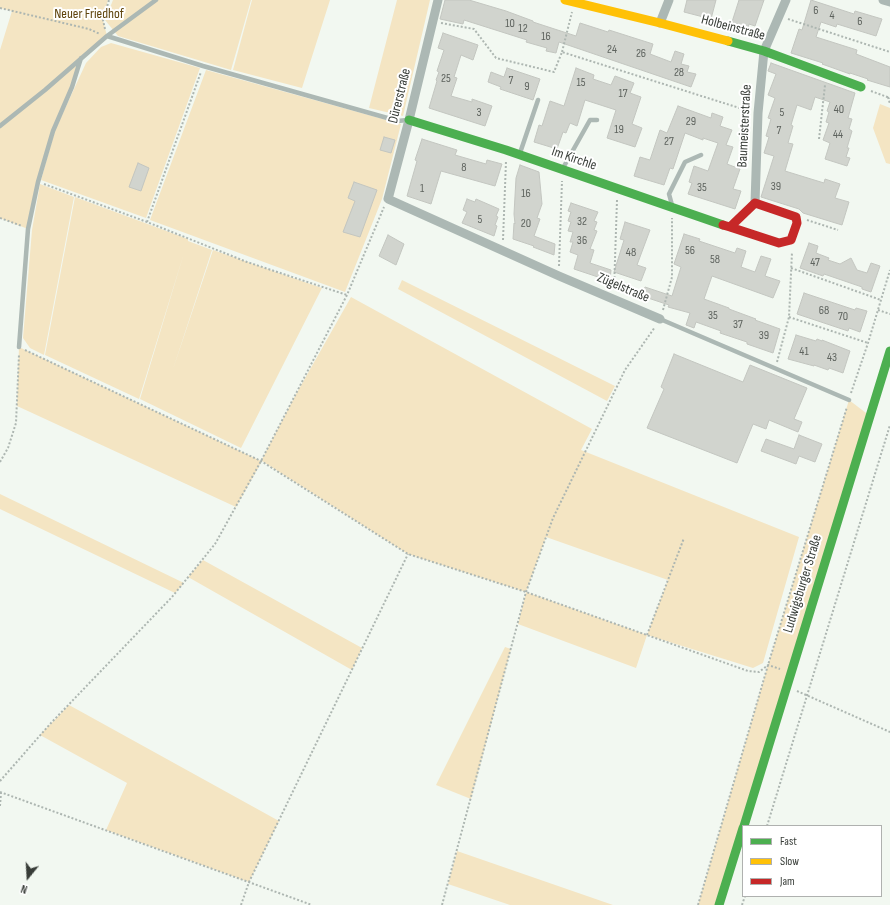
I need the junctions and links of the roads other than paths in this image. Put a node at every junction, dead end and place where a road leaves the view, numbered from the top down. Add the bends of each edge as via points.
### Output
1 (156, 0) edge
2 (438, 0) edge
3 (565, 0) edge
4 (669, 0) edge
5 (786, 0) edge
6 (883, 0) edge
7 (890, 2) edge
8 (660, 23) junction
9 (107, 36) junction
10 (764, 51) junction
11 (81, 58) junction
12 (861, 87) road end
13 (538, 100) dead end
14 (409, 120) junction
15 (597, 120) dead end
16 (0, 126) edge
17 (520, 155) junction
18 (701, 155) dead end
19 (562, 170) junction
20 (388, 199) joint
21 (755, 203) junction
22 (672, 207) junction
23 (730, 227) junction
24 (660, 319) joint
25 (19, 347) road end
26 (890, 351) edge
27 (849, 400) road end
28 (744, 825) edge
29 (742, 830) edge
30 (719, 905) edge

1 - 9 lane
2 - 14 street, Dürerstraße
3 - 8 street, Holbeinstraße
4 - 8 street
5 - 10 street, Baumeisterstraße
6 - 7 street
8 - 10 street, Holbeinstraße
9 - 11 lane
9 - 14 lane via 398,121
10 - 12 street, Holbeinstraße
10 - 21 street, Baumeisterstraße via 758,113
11 - 16 lane
11 - 25 lane via 72,87 52,130 38,182 28,229
13 - 17 lane
14 - 17 street, Im Kirchle
14 - 20 street, Dürerstraße
15 - 19 lane via 590,120
17 - 19 street, Im Kirchle
18 - 22 lane via 685,162 669,194
19 - 22 street, Im Kirchle
20 - 24 street, Zügelstraße
21 - 23 street
21 - 23 street, Im Kirchle via 796,217 797,223 791,240 779,243
22 - 23 street, Im Kirchle
24 - 27 lane, Zügelstraße
26 - 28 street, Ludwigsburger Straße
29 - 30 street, Ludwigsburger Straße

